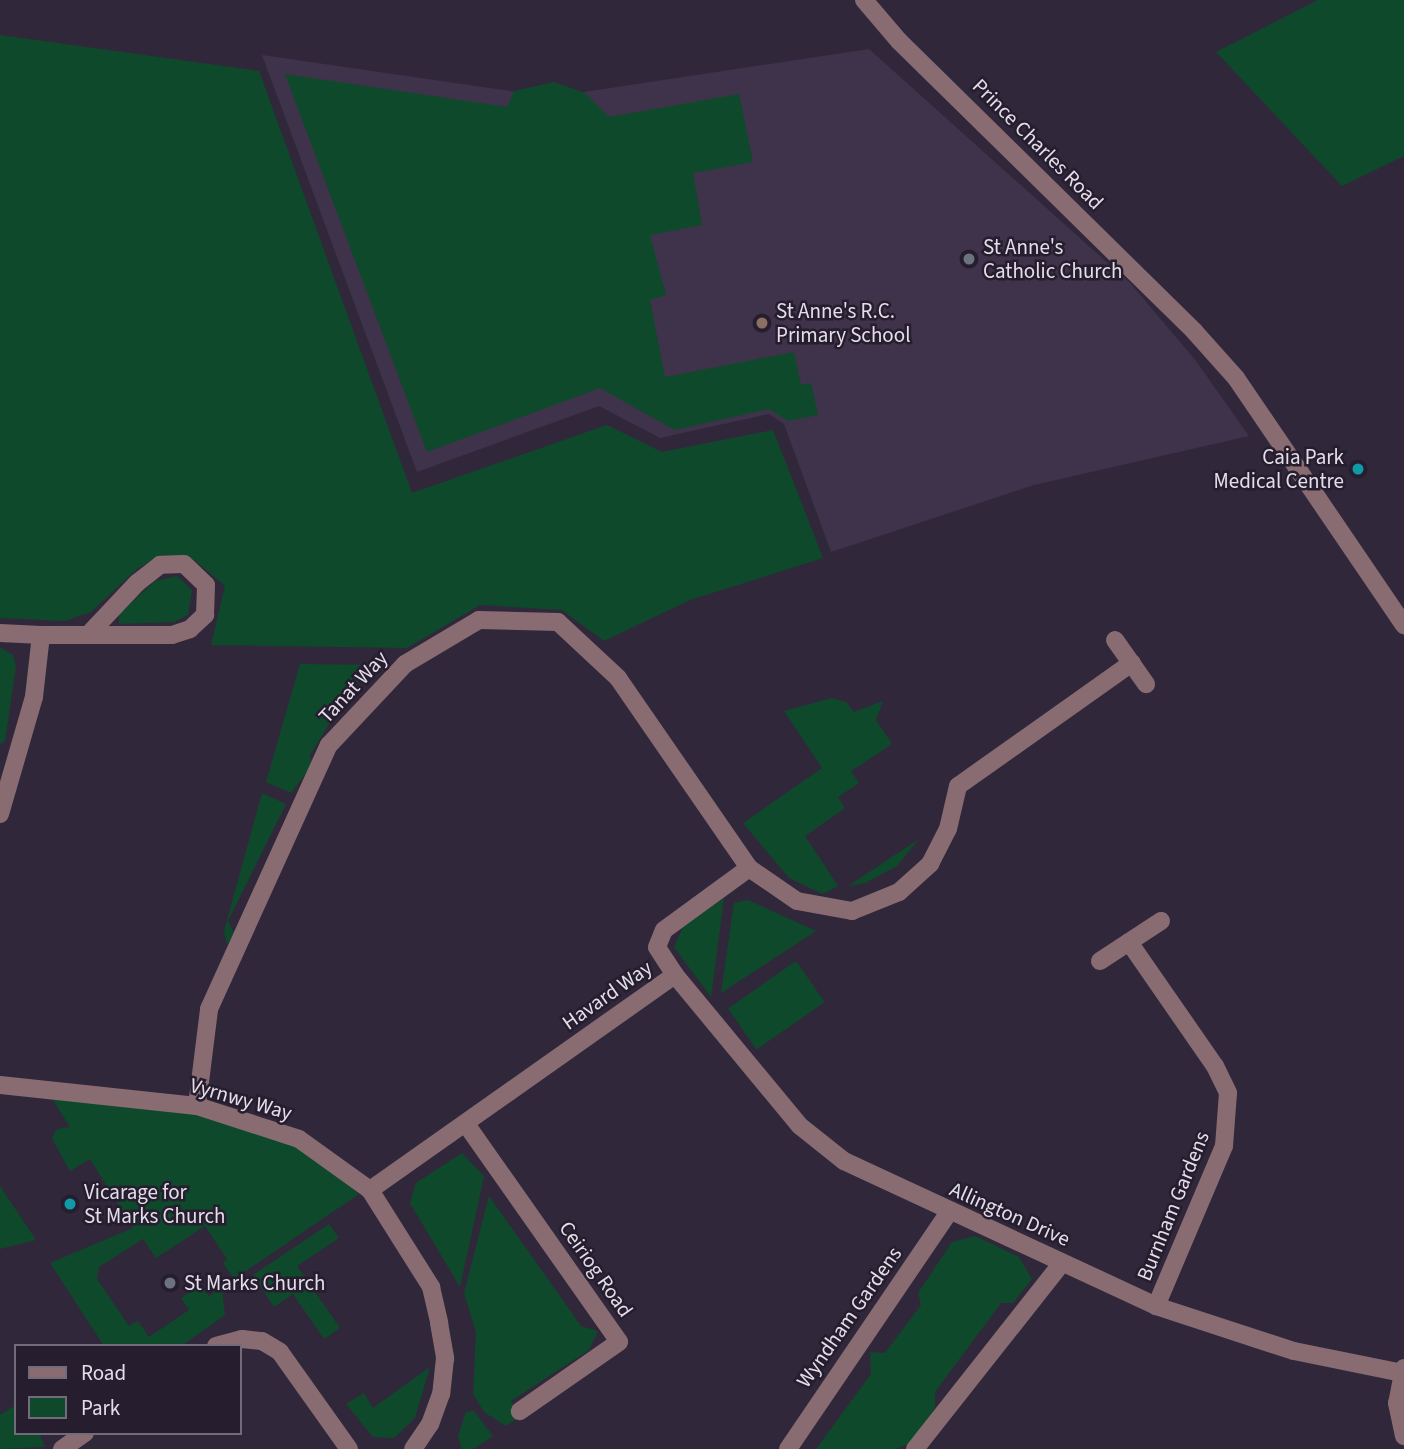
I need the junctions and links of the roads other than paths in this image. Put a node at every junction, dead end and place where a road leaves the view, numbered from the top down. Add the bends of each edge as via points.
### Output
1 (864, 0) edge
2 (1404, 625) edge
3 (0, 633) edge
4 (89, 634) junction
5 (41, 635) junction
6 (1115, 640) dead end
7 (1132, 663) junction
8 (1146, 684) dead end
9 (0, 814) edge
10 (749, 868) junction
11 (1161, 921) dead end
12 (1129, 942) junction
13 (1101, 961) dead end
14 (675, 975) junction
15 (0, 1085) edge
16 (197, 1106) junction
17 (466, 1124) junction
18 (370, 1190) junction
19 (950, 1212) junction
20 (1062, 1262) junction
21 (1156, 1306) junction
22 (223, 1344) edge
23 (1403, 1371) edge
24 (520, 1411) dead end
25 (82, 1435) edge
26 (1404, 1436) edge
27 (62, 1449) edge
28 (349, 1449) edge
29 (413, 1449) edge
30 (788, 1449) edge
31 (915, 1449) edge

1 - 2 street, Prince Charles Road via 899,41 1185,322 1236,378
3 - 5 street
4 - 4 street via 172,635 190,629 208,605 206,584 184,564 160,565
4 - 5 street
5 - 9 street via 34,697
6 - 7 street
7 - 8 street
7 - 10 street via 958,786 948,829 930,864 898,892 852,911 796,901
10 - 14 street, Havard Way via 664,930 657,947
10 - 16 street, Tanat Way via 618,678 558,622 479,620 405,664 329,746 209,1009
11 - 12 street
12 - 13 street
12 - 21 street, Burnham Gardens via 1215,1066 1228,1093 1224,1146
14 - 17 street, Havard Way
14 - 19 street, Allington Drive via 800,1126 845,1161
15 - 16 street, Vyrnwy Way
16 - 18 street, Vyrnwy Way via 299,1139
17 - 18 street, Havard Way
17 - 24 street, Ceiriog Road via 619,1342
18 - 29 street via 431,1287 439,1323 444,1358 441,1394 430,1424
19 - 20 street, Allington Drive
19 - 30 street, Wyndham Gardens
20 - 21 street, Allington Drive
20 - 31 street
21 - 23 street, Allington Drive via 1294,1351
22 - 28 street via 242,1339 262,1341 280,1352
23 - 26 street via 1397,1402
25 - 27 street

